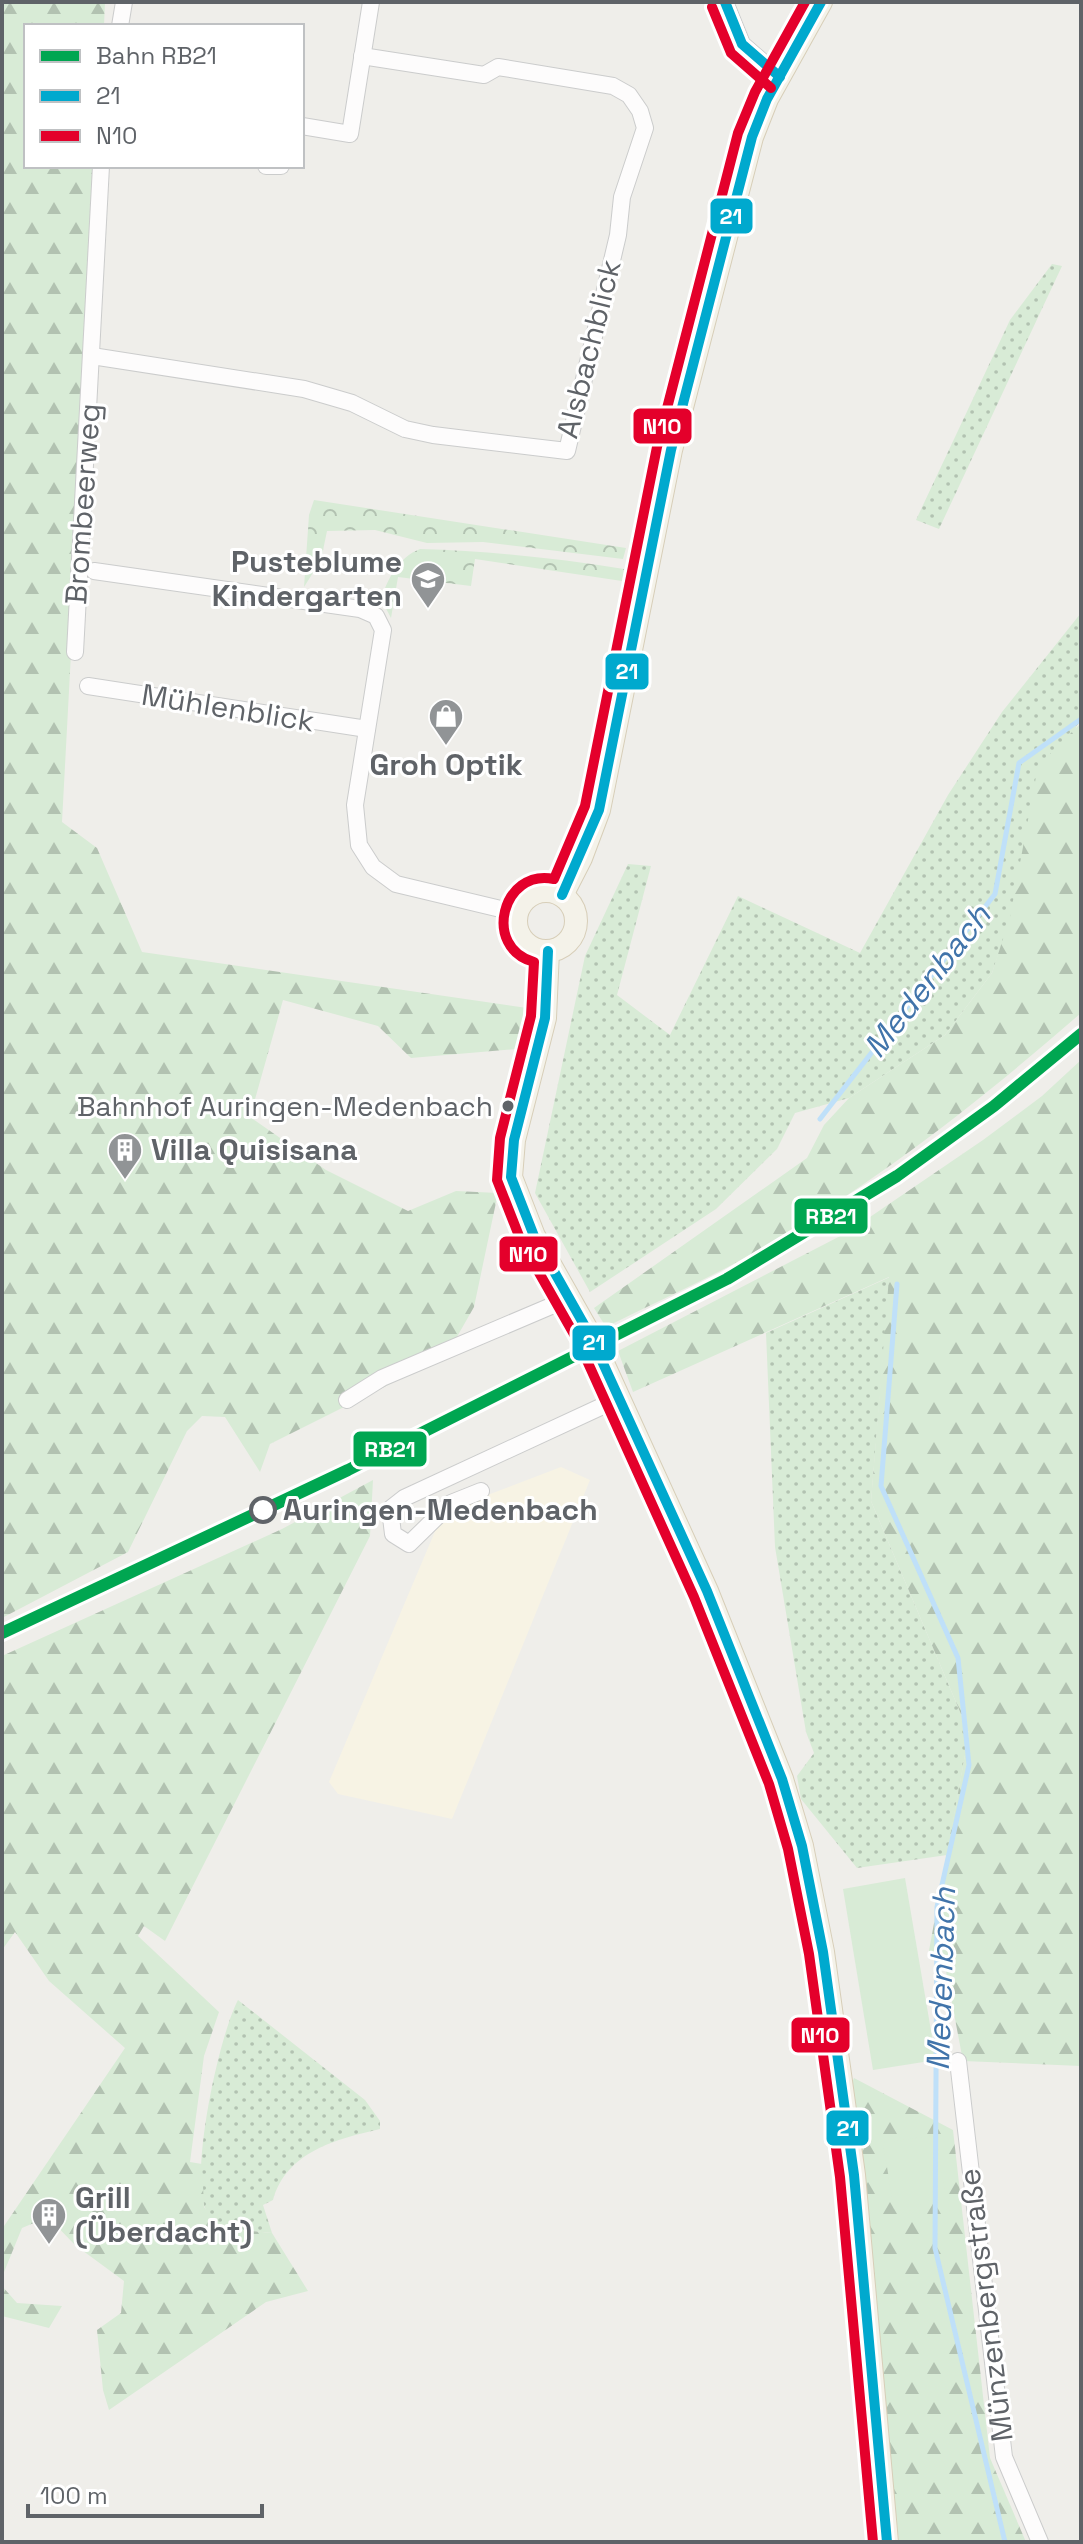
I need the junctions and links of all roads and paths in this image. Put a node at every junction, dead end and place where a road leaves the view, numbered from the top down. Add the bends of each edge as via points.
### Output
1 (124, 2) edge
2 (371, 2) edge
3 (725, 2) edge
4 (821, 2) edge
5 (120, 24) edge
6 (362, 56) junction
7 (780, 77) junction
8 (304, 126) edge
9 (101, 168) edge
10 (92, 356) junction
11 (94, 571) dead end
12 (75, 652) dead end
13 (88, 686) dead end
14 (367, 729) junction
15 (562, 895) junction
16 (517, 913) junction
17 (548, 951) junction
18 (570, 1298) junction
19 (620, 1398) junction
20 (347, 1400) dead end
21 (481, 1491) dead end
22 (958, 2061) dead end
23 (887, 2542) edge
24 (1040, 2542) edge

1 - 5 street
2 - 6 street
3 - 7 street via 742,44
4 - 7 main road
6 - 8 street via 350,134
6 - 10 street, Alsbachblick via 484,75 498,67 613,86 629,95 640,111 645,128 622,197 618,235 567,451 433,435 304,389
7 - 15 main road via 752,137 671,450 599,810
9 - 10 street, Brombeerweg
10 - 12 street, Brombeerweg
11 - 14 street via 369,611 383,630
13 - 14 street, Mühlenblick
14 - 16 street via 354,821 359,845 373,867 409,889
15 - 16 main road via 535,893
15 - 17 main road via 576,913 576,929 562,947
16 - 17 main road via 522,940
17 - 18 main road via 545,1018 514,1140 511,1177 534,1236
18 - 19 main road
18 - 20 street via 382,1378
19 - 21 street via 404,1498 390,1509 393,1534 417,1545 451,1503
19 - 23 main road via 707,1591 782,1779 809,1873 854,2175
22 - 24 street, Münzenbergstraße via 1004,2457

